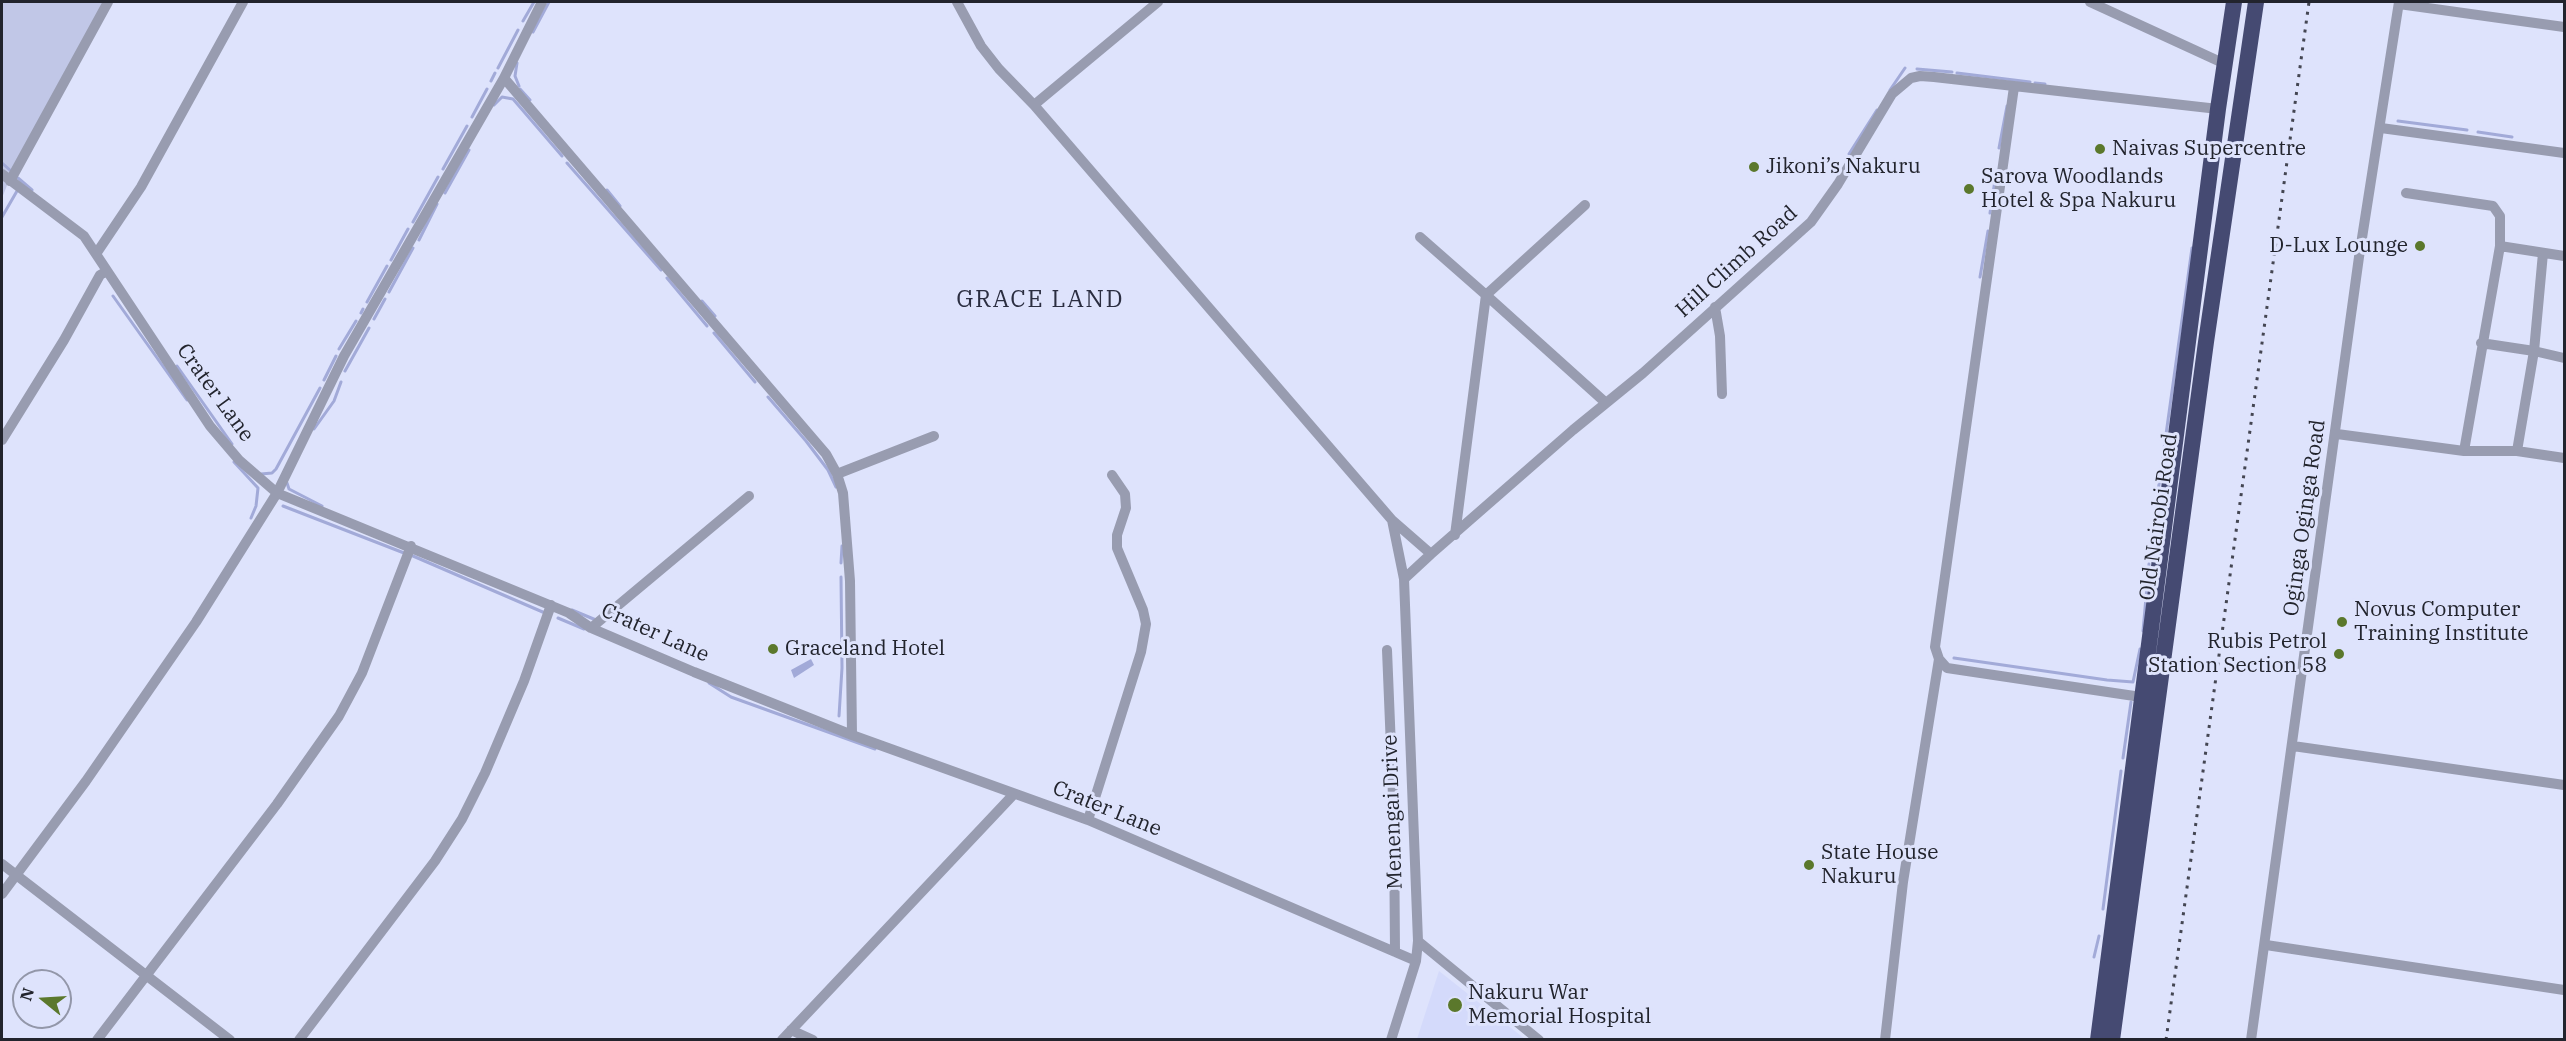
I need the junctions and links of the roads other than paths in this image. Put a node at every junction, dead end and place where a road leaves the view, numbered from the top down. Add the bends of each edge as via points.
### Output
1 (108, 2) edge
2 (243, 2) edge
3 (542, 2) edge
4 (957, 2) edge
5 (1158, 2) edge
6 (2090, 2) edge
7 (2234, 2) edge
8 (2256, 2) edge
9 (2399, 3) edge
10 (2565, 27) edge
11 (2225, 64) junction
12 (504, 78) junction
13 (2014, 87) junction
14 (1034, 105) junction
15 (2218, 109) junction
16 (2380, 128) junction
17 (2565, 153) edge
18 (6, 178) edge
19 (2406, 194) dead end
20 (1586, 205) dead end
21 (1420, 237) dead end
22 (2500, 246) junction
23 (2543, 253) junction
24 (96, 254) junction
25 (2565, 256) edge
26 (107, 271) junction
27 (1486, 295) junction
28 (1715, 307) junction
29 (2481, 343) junction
30 (2534, 351) junction
31 (2565, 358) edge
32 (1722, 394) dead end
33 (1606, 403) junction
34 (2337, 434) junction
35 (934, 436) dead end
36 (2, 440) edge
37 (2464, 451) junction
38 (2517, 451) junction
39 (2565, 458) edge
40 (837, 474) junction
41 (1112, 475) dead end
42 (277, 493) junction
43 (749, 496) dead end
44 (1392, 520) junction
45 (1455, 535) junction
46 (411, 546) junction
47 (1431, 555) junction
48 (1404, 579) junction
49 (551, 605) junction
50 (591, 628) junction
51 (1387, 650) dead end
52 (1939, 659) junction
53 (2140, 697) junction
54 (852, 735) junction
55 (2293, 746) junction
56 (2565, 784) edge
57 (1014, 794) junction
58 (1088, 820) junction
59 (2, 864) edge
60 (16, 874) junction
61 (2, 894) edge
62 (1418, 941) junction
63 (2266, 945) junction
64 (1395, 952) junction
65 (1416, 961) junction
66 (146, 975) junction
67 (2565, 990) edge
68 (791, 1030) junction
69 (97, 1040) edge
70 (230, 1040) edge
71 (299, 1040) edge
72 (782, 1040) edge
73 (813, 1040) edge
74 (1391, 1040) edge
75 (1539, 1040) edge
76 (1886, 1040) edge
77 (2097, 1040) edge
78 (2112, 1040) edge
79 (2252, 1040) edge

1 - 18 street
2 - 24 street via 141,187
3 - 12 street
4 - 14 street via 981,46
5 - 14 street
6 - 11 street
7 - 11 highway, Old Nairobi Road
8 - 78 highway, Old Nairobi Road
9 - 10 street
9 - 16 street, Oginga Oginga Road
11 - 15 highway, Old Nairobi Road
12 - 40 street via 826,454
12 - 42 street via 344,356
13 - 15 street, Hill Climb Road
13 - 28 street, Hill Climb Road via 1920,76 1903,83 1892,94 1815,218
13 - 52 street via 1935,647
14 - 44 street
15 - 53 highway, Old Nairobi Road
16 - 17 street
16 - 34 street, Oginga Oginga Road
18 - 24 street, Crater Lane via 84,236
19 - 22 street via 2493,206 2500,216
20 - 27 street
21 - 27 street
22 - 23 street
22 - 29 street
23 - 25 street
23 - 30 street
24 - 26 street, Crater Lane
26 - 36 street via 100,275
26 - 42 street, Crater Lane via 210,426 238,460
27 - 33 street
27 - 45 street
28 - 32 street
28 - 33 street, Hill Climb Road
29 - 30 street
29 - 37 street
30 - 31 street
30 - 38 street
33 - 45 street, Hill Climb Road
34 - 37 street
34 - 55 street, Oginga Oginga Road
35 - 40 street
37 - 38 street
38 - 39 street
40 - 54 street via 843,493 850,581
41 - 58 street via 1125,494 1126,508 1117,548 1146,624 1141,652
42 - 46 street, Crater Lane
42 - 60 street via 196,622
43 - 50 street
44 - 47 street
44 - 48 street, Menengai Drive
45 - 47 street, Hill Climb Road
46 - 49 street, Crater Lane
46 - 66 street via 362,673 339,716
47 - 48 street, Hill Climb Road
48 - 62 street, Menengai Drive
49 - 50 street, Crater Lane
49 - 71 street via 485,773 462,819
50 - 54 street, Crater Lane
51 - 64 street
52 - 53 street via 1947,668
52 - 76 street via 1904,882
53 - 77 highway, Old Nairobi Road
54 - 57 street, Crater Lane
55 - 56 street
55 - 63 street, Oginga Oginga Road
57 - 58 street, Crater Lane
57 - 68 street
58 - 64 street, Crater Lane
59 - 60 street
60 - 61 street
60 - 66 street
62 - 65 street, Menengai Drive
62 - 75 street
63 - 67 street
63 - 79 street, Oginga Oginga Road
64 - 65 street, Crater Lane
65 - 74 street, Menengai Drive
66 - 69 street
66 - 70 street
68 - 72 street
68 - 73 street

